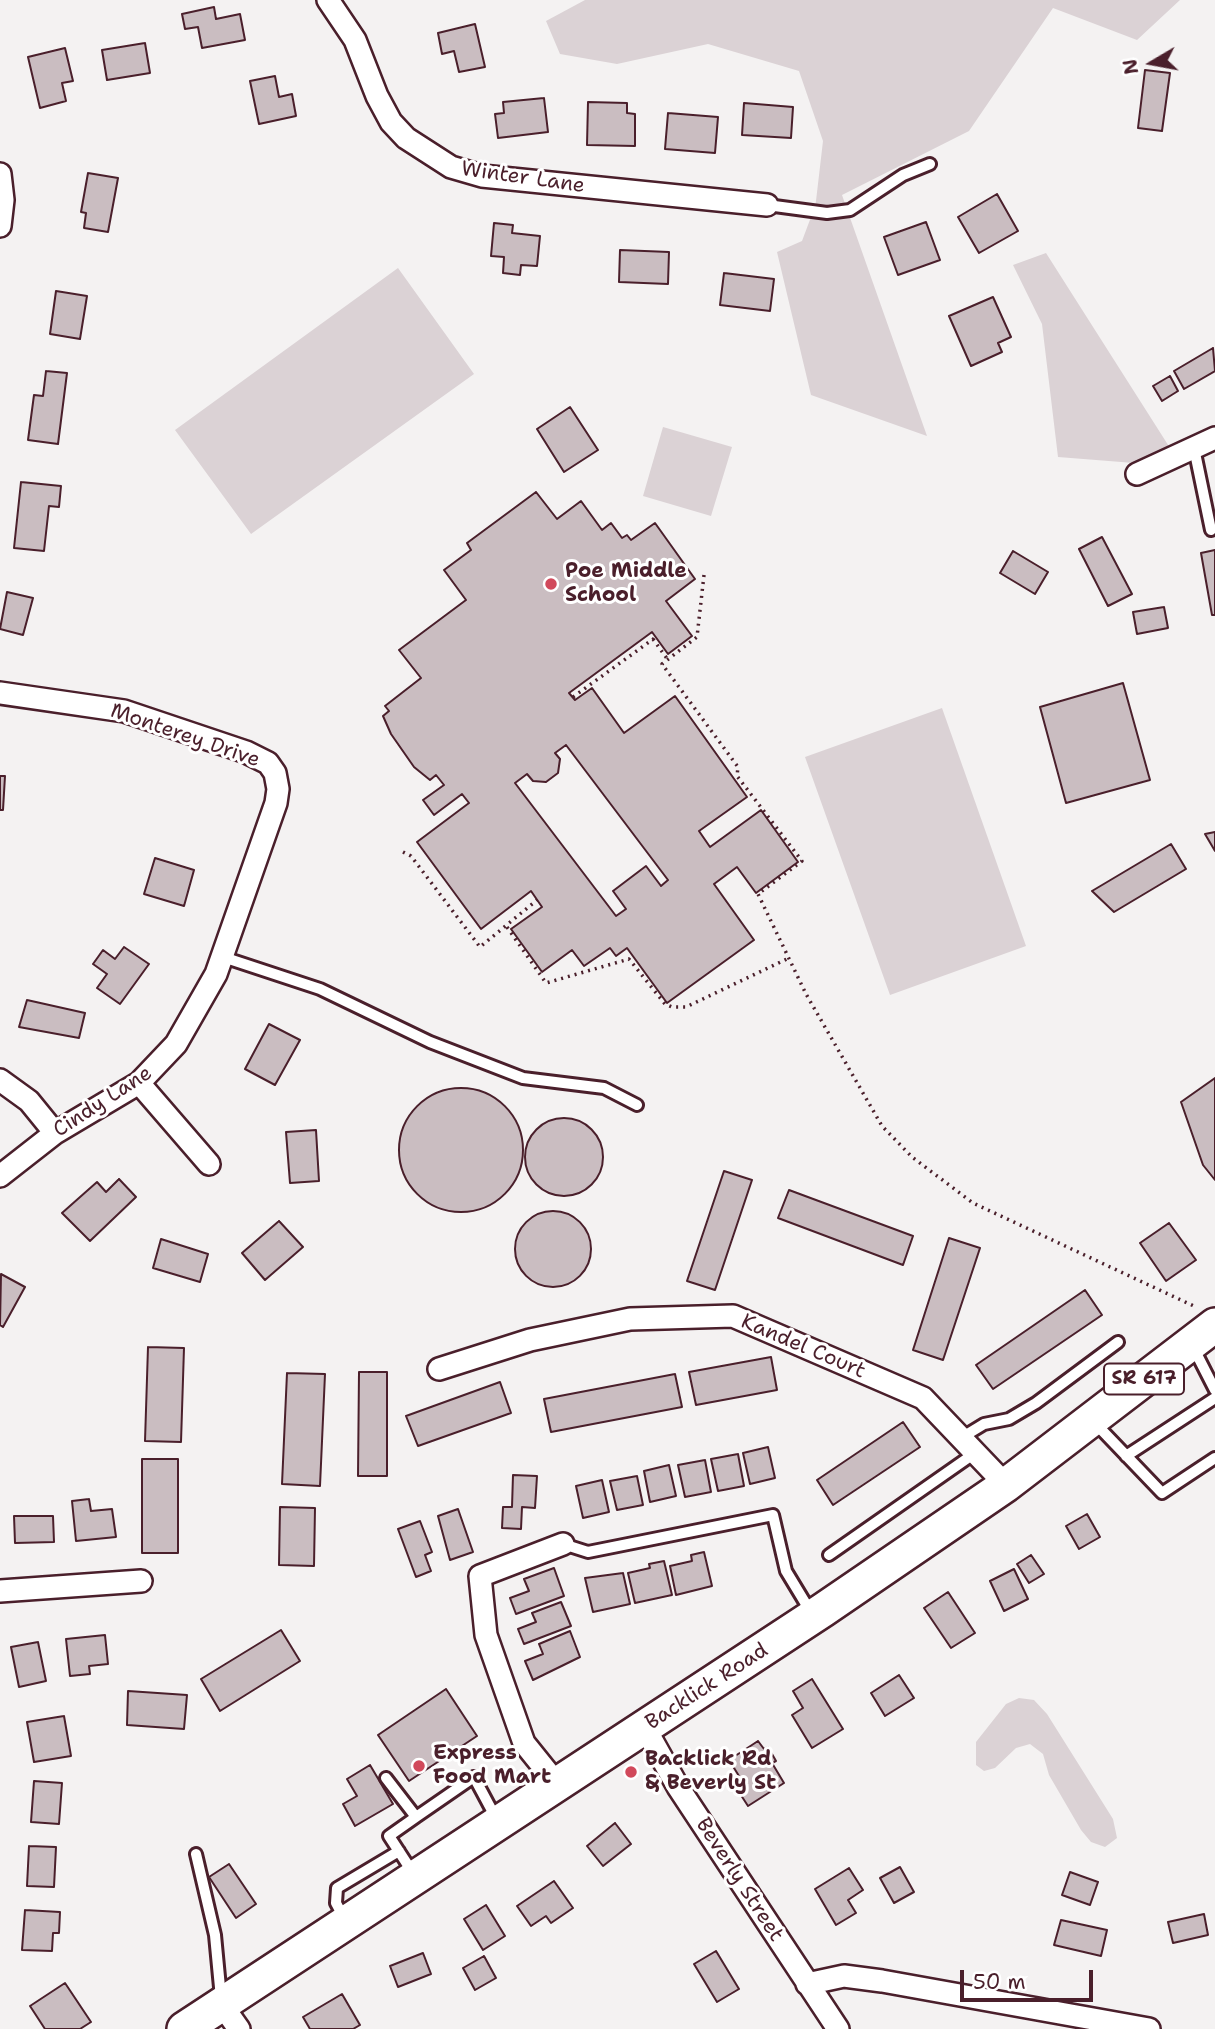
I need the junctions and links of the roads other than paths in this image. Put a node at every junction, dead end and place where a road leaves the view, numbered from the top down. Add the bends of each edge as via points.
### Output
1 (328, 0) edge
2 (930, 164) dead end
3 (0, 174) edge
4 (766, 205) joint
5 (0, 226) edge
6 (1215, 438) edge
7 (1194, 448) junction
8 (1137, 474) dead end
9 (1211, 530) dead end
10 (0, 693) edge
11 (243, 902) joint
12 (223, 957) junction
13 (0, 1080) edge
14 (139, 1083) junction
15 (637, 1105) dead end
16 (55, 1133) junction
17 (209, 1164) dead end
18 (0, 1175) edge
19 (1203, 1326) edge
20 (1118, 1342) dead end
21 (439, 1369) dead end
22 (1215, 1390) edge
23 (1215, 1398) edge
24 (1091, 1420) junction
25 (968, 1446) junction
26 (1126, 1456) junction
27 (1215, 1458) edge
28 (1006, 1485) junction
29 (563, 1544) joint
30 (829, 1555) dead end
31 (141, 1581) dead end
32 (0, 1591) edge
33 (813, 1617) junction
34 (645, 1728) junction
35 (386, 1778) dead end
36 (557, 1784) junction
37 (416, 1817) junction
38 (498, 1823) junction
39 (196, 1854) dead end
40 (407, 1864) junction
41 (807, 1983) junction
42 (230, 2017) edge
43 (184, 2029) edge
44 (838, 2029) edge
45 (1149, 2029) edge

1 - 4 street, Winter Lane via 355,40 391,121 417,147 451,167 482,176
2 - 4 lane via 903,175 850,210 827,214
3 - 5 street
6 - 7 street
7 - 8 street
7 - 9 lane
10 - 11 street, Monterey Drive via 124,711 268,763 275,773 276,803
11 - 12 street, Cindy Lane
12 - 14 street, Cindy Lane via 176,1044
12 - 15 lane via 320,989 430,1042 523,1078 604,1088
13 - 16 street via 29,1101
14 - 16 street, Cindy Lane
14 - 17 street
16 - 18 street, Cindy Lane
19 - 22 lane
19 - 24 main road, Backlick Road / SR 617
20 - 25 lane via 1036,1403 1009,1419 984,1424
21 - 25 street, Kandel Court via 530,1340 630,1319 733,1316 923,1398
23 - 26 lane
24 - 26 lane
24 - 28 main road, Backlick Road / SR 617
25 - 28 street, Kandel Court
25 - 30 lane
26 - 27 lane via 1162,1493
28 - 33 main road, Backlick Road / SR 617
29 - 33 lane via 588,1552 773,1515 786,1571
29 - 36 street via 480,1576 486,1635 524,1743
31 - 32 street
33 - 34 main road, Backlick Road / SR 617
34 - 36 main road, Backlick Road / SR 617
34 - 41 street, Beverly Street via 678,1787
35 - 37 lane
36 - 38 main road, Backlick Road / SR 617
37 - 38 lane via 474,1777
37 - 40 lane via 389,1836
38 - 40 main road, Backlick Road / SR 617
39 - 42 lane
40 - 42 main road, Backlick Road / SR 617 via 346,1924
41 - 44 street, Beverly Street
41 - 45 street via 844,1976 882,1981
42 - 43 main road, Backlick Road / SR 617

